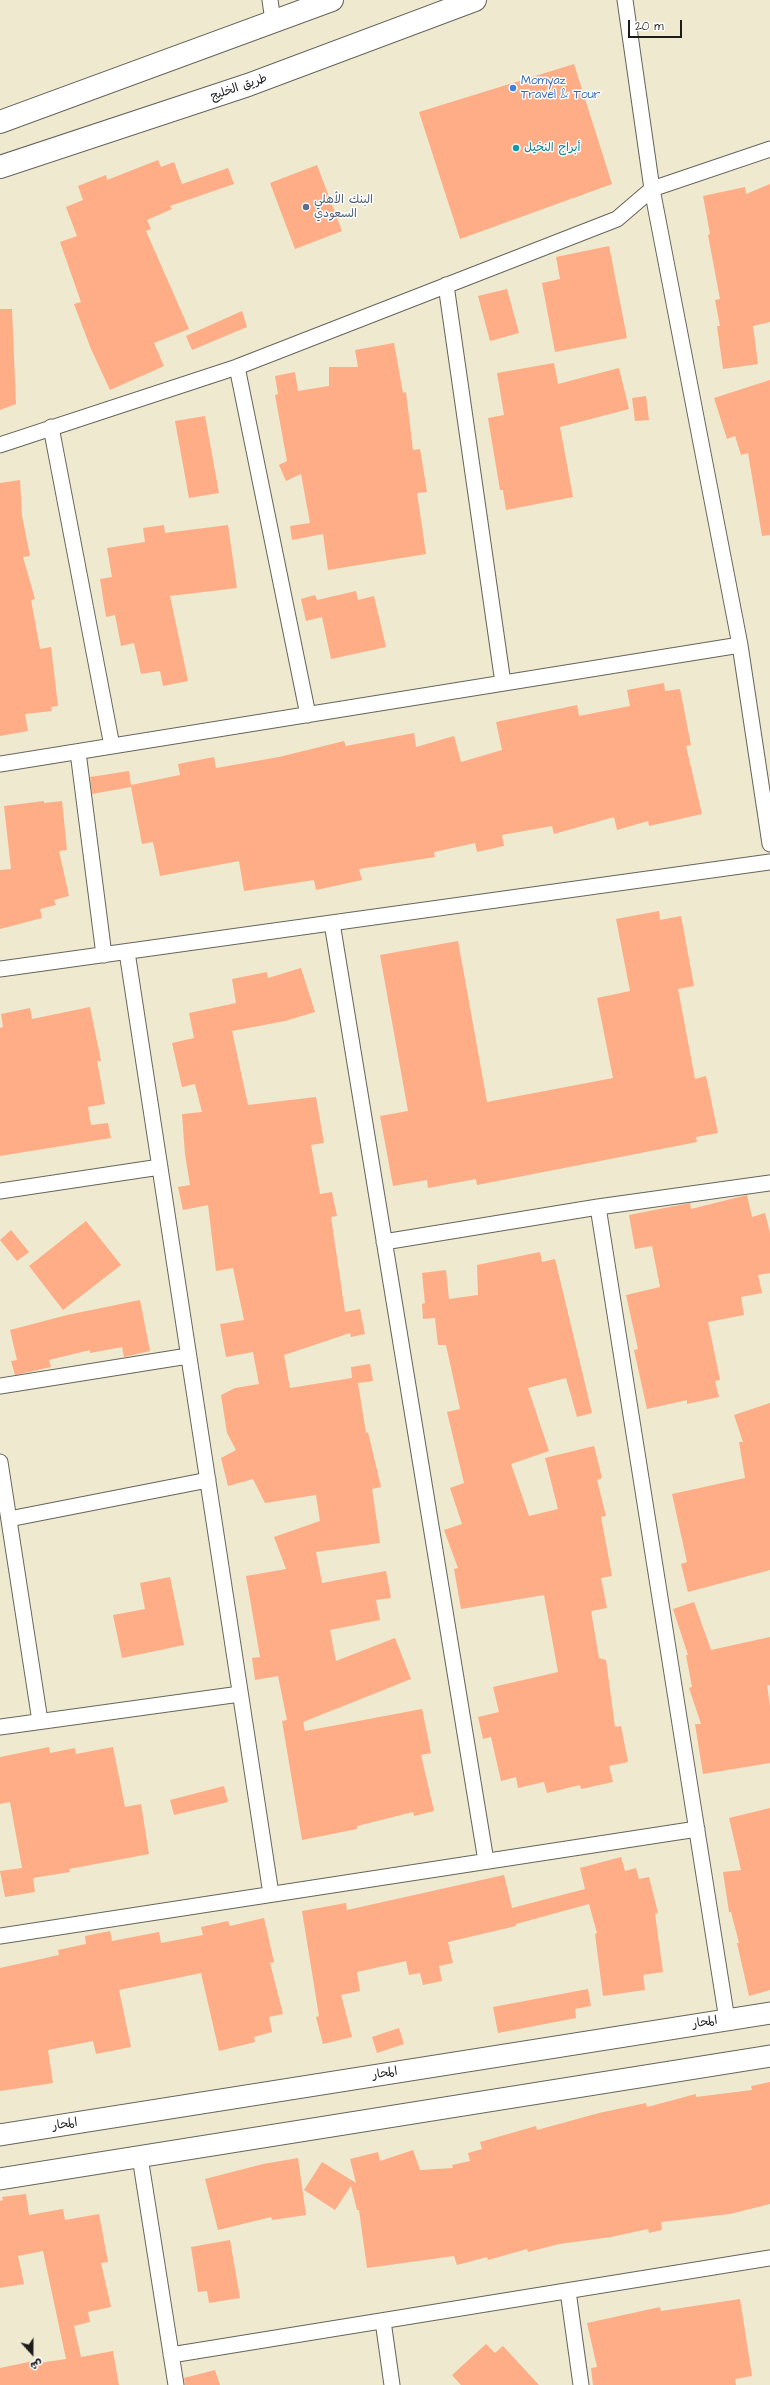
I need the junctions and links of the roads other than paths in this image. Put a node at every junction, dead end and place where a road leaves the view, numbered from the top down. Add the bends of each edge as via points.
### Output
1 (270, 0) edge
2 (332, 0) edge
3 (475, 0) edge
4 (625, 0) edge
5 (273, 21) junction
6 (0, 122) edge
7 (770, 149) edge
8 (0, 167) edge
9 (652, 189) junction
10 (446, 285) junction
11 (237, 367) junction
12 (51, 427) junction
13 (0, 445) edge
14 (740, 645) junction
15 (504, 683) junction
16 (308, 715) junction
17 (112, 746) junction
18 (78, 752) junction
19 (0, 764) edge
20 (770, 844) edge
21 (770, 862) edge
22 (332, 923) junction
23 (127, 952) junction
24 (104, 955) junction
25 (0, 969) edge
26 (160, 1167) junction
27 (770, 1183) edge
28 (0, 1191) edge
29 (598, 1207) junction
30 (384, 1242) junction
31 (188, 1356) junction
32 (0, 1386) edge
33 (0, 1462) edge
34 (208, 1480) junction
35 (9, 1519) junction
36 (240, 1694) junction
37 (40, 1721) junction
38 (0, 1727) edge
39 (697, 1829) junction
40 (486, 1861) junction
41 (271, 1894) junction
42 (0, 1936) edge
43 (770, 2013) edge
44 (727, 2020) junction
45 (770, 2056) edge
46 (0, 2135) edge
47 (140, 2157) junction
48 (0, 2179) edge
49 (770, 2258) edge
50 (568, 2291) junction
51 (382, 2320) junction
52 (171, 2355) junction
53 (176, 2385) edge
54 (392, 2385) edge
55 (581, 2385) edge

1 - 5 street
2 - 5 main road
3 - 8 main road, طريق الخليج via 248,85
4 - 9 street
5 - 6 main road
7 - 9 street
9 - 10 street via 618,219
9 - 14 street
10 - 11 street
10 - 15 street
11 - 12 street
11 - 16 street
12 - 13 street
12 - 17 street
14 - 15 street
14 - 20 street
15 - 16 street
16 - 17 street
17 - 18 street
18 - 19 street
18 - 24 street
21 - 22 street
22 - 23 street
22 - 30 street
23 - 24 street
23 - 26 street
24 - 25 street
26 - 28 street
26 - 31 street
27 - 29 street
29 - 30 street
29 - 39 street
30 - 40 street
31 - 32 street
31 - 34 street
33 - 35 street
34 - 35 street
34 - 36 street
35 - 37 street
36 - 37 street
36 - 41 street
37 - 38 street
39 - 40 street
39 - 44 street
40 - 41 street
41 - 42 street
43 - 44 street, المحار
44 - 46 street, المحار
45 - 47 street
47 - 48 street
47 - 52 street
49 - 50 street
50 - 51 street
50 - 55 street
51 - 52 street
51 - 54 street
52 - 53 street

